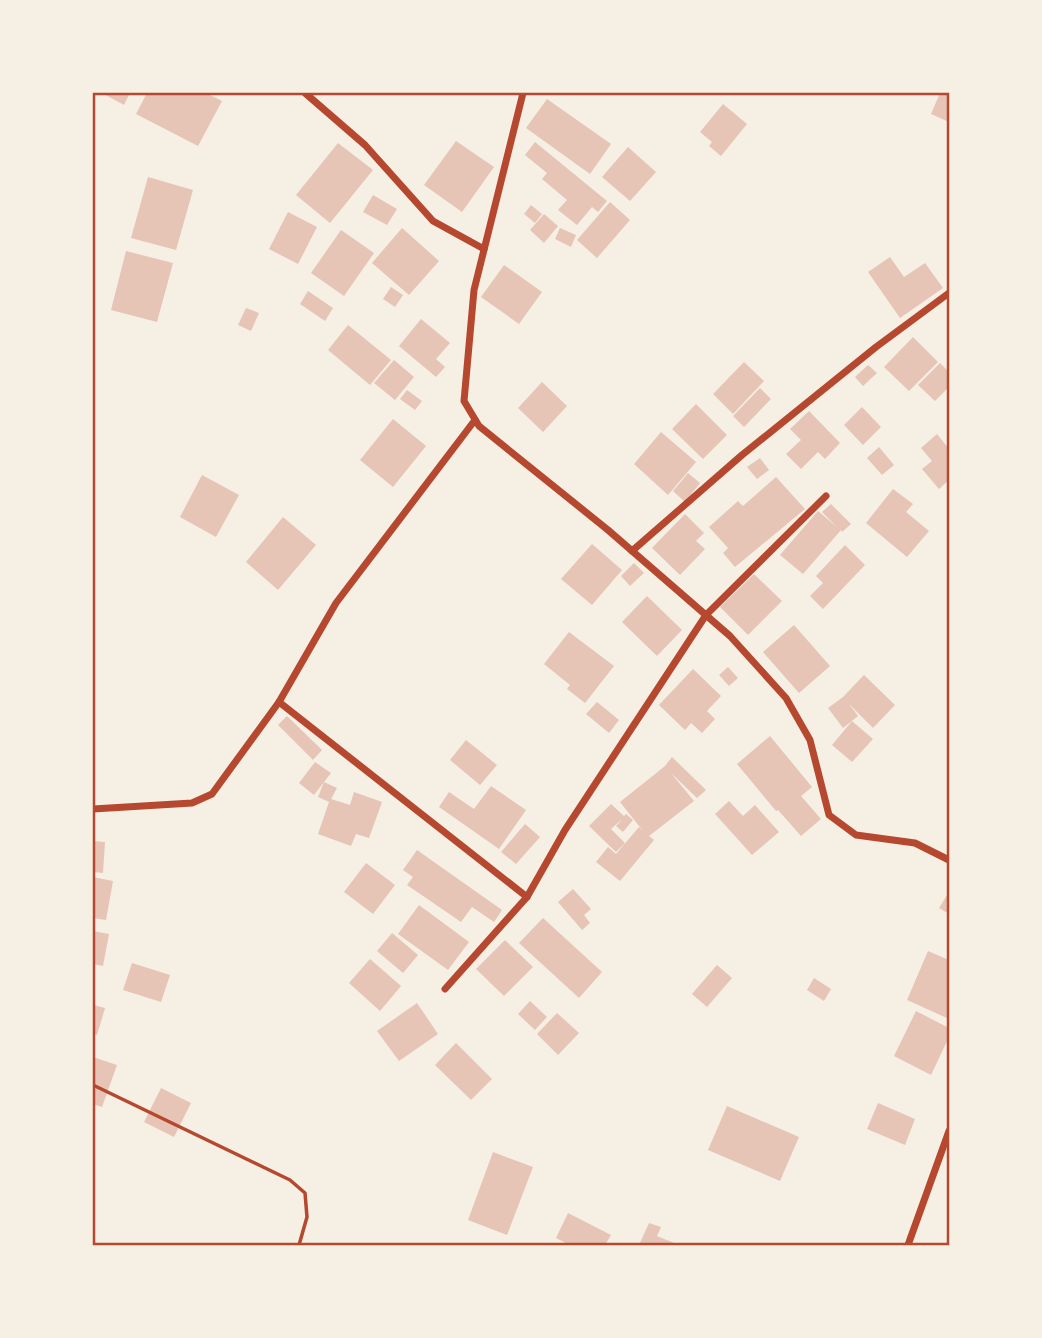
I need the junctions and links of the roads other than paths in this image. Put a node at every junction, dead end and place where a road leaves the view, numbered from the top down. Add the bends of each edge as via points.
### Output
1 (305, 93) edge
2 (523, 93) edge
3 (484, 249) junction
4 (949, 293) edge
5 (475, 420) junction
6 (825, 496) dead end
7 (632, 551) junction
8 (706, 615) junction
9 (279, 702) junction
10 (93, 809) edge
11 (949, 860) edge
12 (527, 897) junction
13 (445, 989) dead end
14 (949, 1131) edge
15 (908, 1245) edge

1 - 3 street via 365,145 433,220
2 - 3 street
3 - 5 street via 474,290 464,401
4 - 7 street via 742,455
5 - 7 street
5 - 9 street via 336,603
6 - 8 street
7 - 8 street
8 - 11 street via 786,698 810,740 829,815 856,835 915,843
8 - 12 street via 565,830
9 - 10 street via 212,793 192,803
9 - 12 street
12 - 13 street
14 - 15 street

